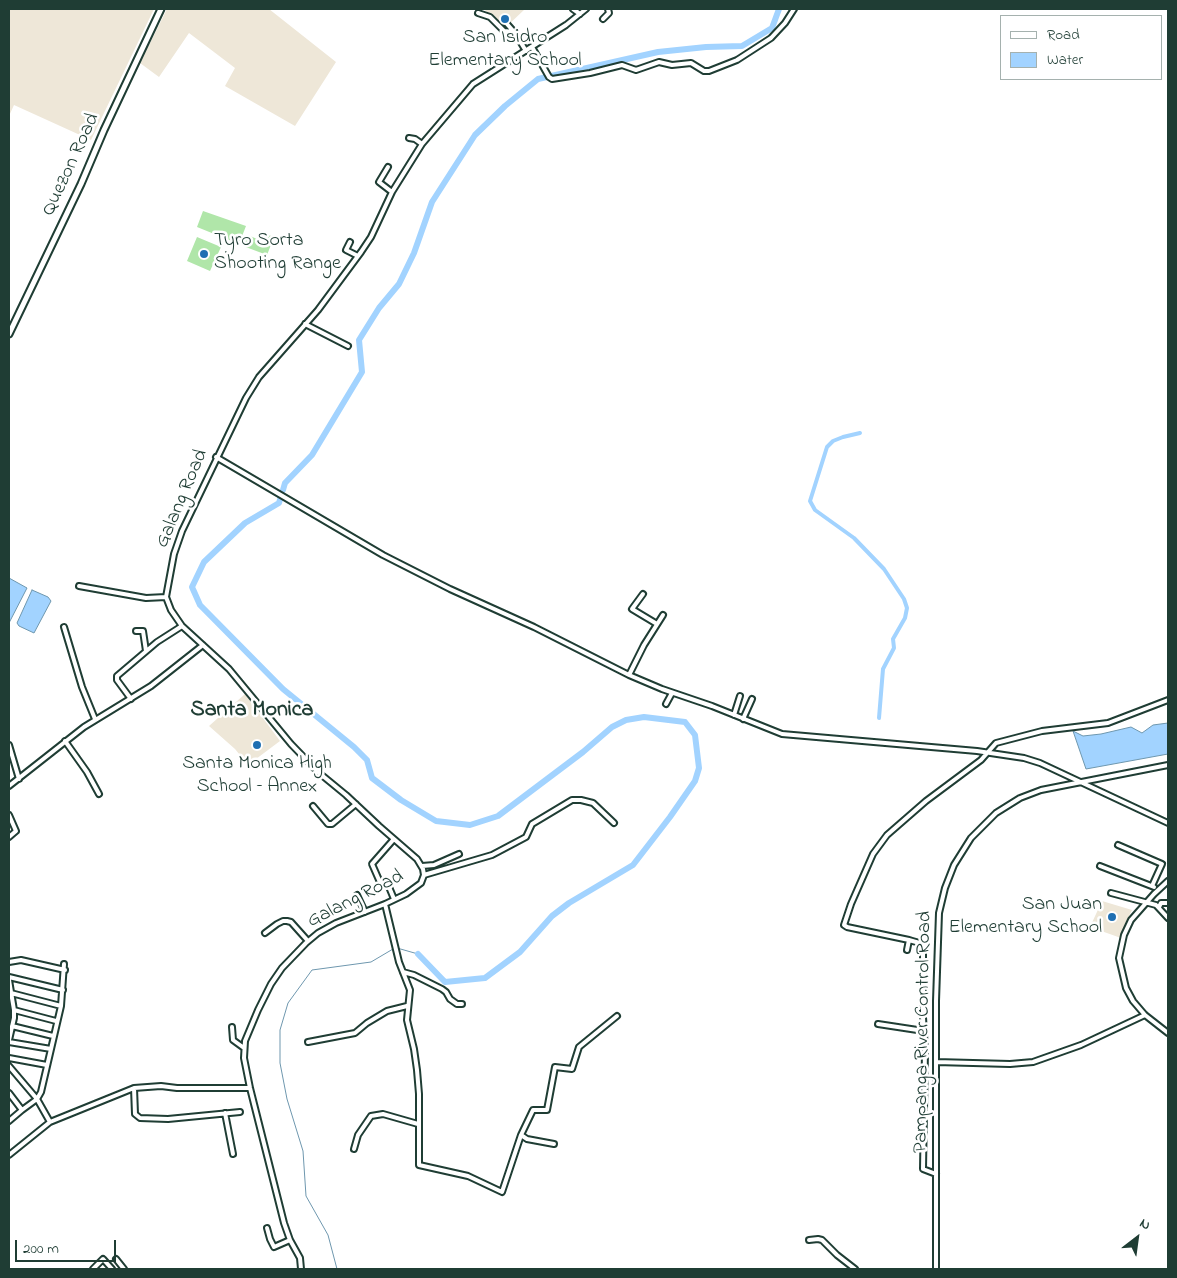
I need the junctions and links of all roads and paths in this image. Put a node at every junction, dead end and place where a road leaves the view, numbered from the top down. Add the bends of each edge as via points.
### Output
1 (161, 9) edge
2 (573, 9) edge
3 (586, 9) edge
4 (608, 9) edge
5 (794, 9) edge
6 (478, 12) dead end
7 (580, 14) junction
8 (603, 19) dead end
9 (507, 24) dead end
10 (514, 32) junction
11 (532, 47) junction
12 (526, 51) junction
13 (409, 138) dead end
14 (422, 144) junction
15 (388, 167) dead end
16 (392, 192) junction
17 (350, 242) dead end
18 (358, 256) junction
19 (305, 324) junction
20 (9, 334) edge
21 (348, 346) dead end
22 (216, 457) junction
23 (79, 586) dead end
24 (643, 594) dead end
25 (166, 597) junction
26 (663, 615) dead end
27 (657, 624) junction
28 (182, 626) junction
29 (64, 627) dead end
30 (136, 631) dead end
31 (203, 645) junction
32 (146, 651) junction
33 (629, 675) junction
34 (672, 693) junction
35 (740, 696) dead end
36 (131, 699) junction
37 (752, 699) dead end
38 (1168, 700) edge
39 (666, 704) dead end
40 (734, 715) junction
41 (95, 719) junction
42 (743, 719) junction
43 (66, 741) junction
44 (9, 746) edge
45 (987, 753) junction
46 (1168, 765) edge
47 (19, 779) junction
48 (1080, 783) junction
49 (9, 786) edge
50 (99, 794) dead end
51 (356, 804) junction
52 (313, 806) dead end
53 (9, 815) edge
54 (614, 822) dead end
55 (1168, 823) edge
56 (9, 837) edge
57 (394, 839) junction
58 (1118, 846) dead end
59 (459, 854) dead end
60 (422, 866) junction
61 (1100, 866) dead end
62 (424, 875) junction
63 (1168, 881) edge
64 (1152, 886) junction
65 (1158, 889) junction
66 (1111, 893) dead end
67 (357, 895) dead end
68 (394, 899) junction
69 (1146, 902) junction
70 (1168, 903) edge
71 (385, 904) junction
72 (1159, 907) junction
73 (365, 912) junction
74 (1168, 918) edge
75 (265, 933) dead end
76 (910, 940) junction
77 (308, 941) junction
78 (907, 950) dead end
79 (9, 962) edge
80 (64, 964) dead end
81 (65, 970) junction
82 (403, 972) junction
83 (9, 978) edge
84 (63, 990) junction
85 (11, 993) junction
86 (462, 1004) dead end
87 (61, 1006) junction
88 (407, 1006) junction
89 (14, 1010) junction
90 (1145, 1015) junction
91 (617, 1016) dead end
92 (56, 1021) junction
93 (878, 1024) dead end
94 (12, 1026) junction
95 (232, 1028) dead end
96 (924, 1031) junction
97 (1168, 1033) edge
98 (53, 1036) junction
99 (9, 1041) edge
100 (308, 1042) dead end
101 (244, 1048) junction
102 (51, 1049) junction
103 (9, 1058) edge
104 (936, 1062) junction
105 (47, 1065) junction
106 (9, 1066) edge
107 (134, 1088) junction
108 (250, 1088) junction
109 (9, 1094) edge
110 (37, 1099) junction
111 (22, 1110) junction
112 (240, 1112) dead end
113 (225, 1113) junction
114 (9, 1121) edge
115 (50, 1122) junction
116 (418, 1124) junction
117 (521, 1134) junction
118 (554, 1144) dead end
119 (354, 1149) dead end
120 (233, 1154) dead end
121 (9, 1155) edge
122 (936, 1174) junction
123 (267, 1228) dead end
124 (290, 1240) junction
125 (809, 1240) dead end
126 (116, 1259) dead end
127 (93, 1269) edge
128 (111, 1269) edge
129 (124, 1269) edge
130 (301, 1269) edge
131 (855, 1269) edge
132 (936, 1269) edge

1 - 20 main road, Quezon Road
2 - 7 street
3 - 7 street, Galang Road
4 - 8 street via 609,14
5 - 11 street via 771,38 737,60 709,71 691,63 672,65 659,62 636,70 622,65 552,79
6 - 10 street via 490,17 504,31
7 - 11 street, Galang Road
9 - 10 street
10 - 12 street
11 - 12 street, Galang Road
12 - 14 street, Galang Road via 473,84
13 - 14 street
14 - 16 street, Galang Road
15 - 16 street via 379,182
16 - 18 street, Galang Road via 371,237
17 - 18 street via 346,250
18 - 19 street, Galang Road
19 - 21 street
19 - 22 street, Galang Road via 259,377
22 - 25 street, Galang Road via 182,531
22 - 33 street via 384,555
23 - 25 street via 146,598
24 - 27 street via 632,609
25 - 28 street, Galang Road
26 - 27 street
27 - 33 street
28 - 31 street, Galang Road
28 - 32 street
29 - 41 street
30 - 32 street via 143,631
31 - 36 street
31 - 51 street, Galang Road via 229,669 291,744
32 - 36 street via 117,676
33 - 34 street
34 - 39 street
34 - 40 street
35 - 40 street
36 - 41 street
37 - 42 street
38 - 45 street via 1104,724 1042,731 996,743
40 - 42 street
41 - 43 street
42 - 45 street via 782,734
43 - 47 street
43 - 50 street
44 - 47 street
45 - 48 street via 1036,762
45 - 76 street via 883,839 851,904 844,925 847,928
46 - 48 street, Pampanga River Control Road
47 - 49 street
48 - 55 street
48 - 104 street, Pampanga River Control Road via 1041,790 1020,798 996,813 960,853 939,914
51 - 52 street via 332,824 328,824
51 - 57 street, Galang Road
53 - 56 street via 16,831
54 - 62 street via 593,803 572,800 532,824 526,837 492,855
57 - 60 street, Galang Road
57 - 68 street via 372,864
58 - 64 street via 1162,864
59 - 60 street via 434,865
60 - 62 street, Galang Road
61 - 64 street
62 - 68 street, Galang Road via 416,887
63 - 65 street
64 - 65 street
65 - 69 street
66 - 69 street
67 - 73 street
68 - 71 street, Galang Road
69 - 72 street
69 - 90 street via 1128,925 1120,948 1126,988
70 - 72 street via 1162,902
71 - 73 street, Galang Road
71 - 82 street
72 - 74 street
73 - 77 street, Galang Road via 336,923
75 - 77 street via 276,924 287,921
76 - 78 street
76 - 96 street via 923,944
77 - 101 street, Galang Road via 271,984 252,1022
79 - 81 street via 21,960
80 - 81 street
81 - 84 street
82 - 86 street via 442,989 450,999
82 - 88 street via 410,990
83 - 84 street
83 - 85 street
84 - 87 street
85 - 87 street
85 - 89 street
87 - 92 street
88 - 100 street via 387,1011 355,1033
88 - 116 street via 417,1070
89 - 92 street
89 - 94 street
90 - 97 street
90 - 104 street via 1081,1045 1033,1062
91 - 117 street via 579,1047 572,1069 555,1067 547,1110 534,1110
92 - 98 street
93 - 96 street
94 - 98 street
94 - 99 street
95 - 101 street via 234,1040
96 - 122 street via 923,1169
98 - 102 street
99 - 102 street
101 - 108 street, Galang Road
102 - 105 street
103 - 105 street
104 - 122 street, Pampanga River Control Road
105 - 110 street
106 - 110 street
107 - 108 street
107 - 113 street via 135,1114 140,1118 168,1119
107 - 115 street
108 - 124 street, Galang Road
109 - 111 street
110 - 111 street
110 - 115 street
111 - 114 street
112 - 113 street
113 - 120 street
115 - 121 street
116 - 117 street via 419,1165 468,1176 500,1192 504,1190
116 - 119 street via 383,1114 371,1116 358,1135
117 - 118 street via 527,1139
122 - 132 street, Pampanga River Control Road
123 - 124 street via 274,1247
124 - 130 street, Galang Road via 300,1258
125 - 131 street via 822,1240
126 - 129 street
127 - 128 street via 102,1259

